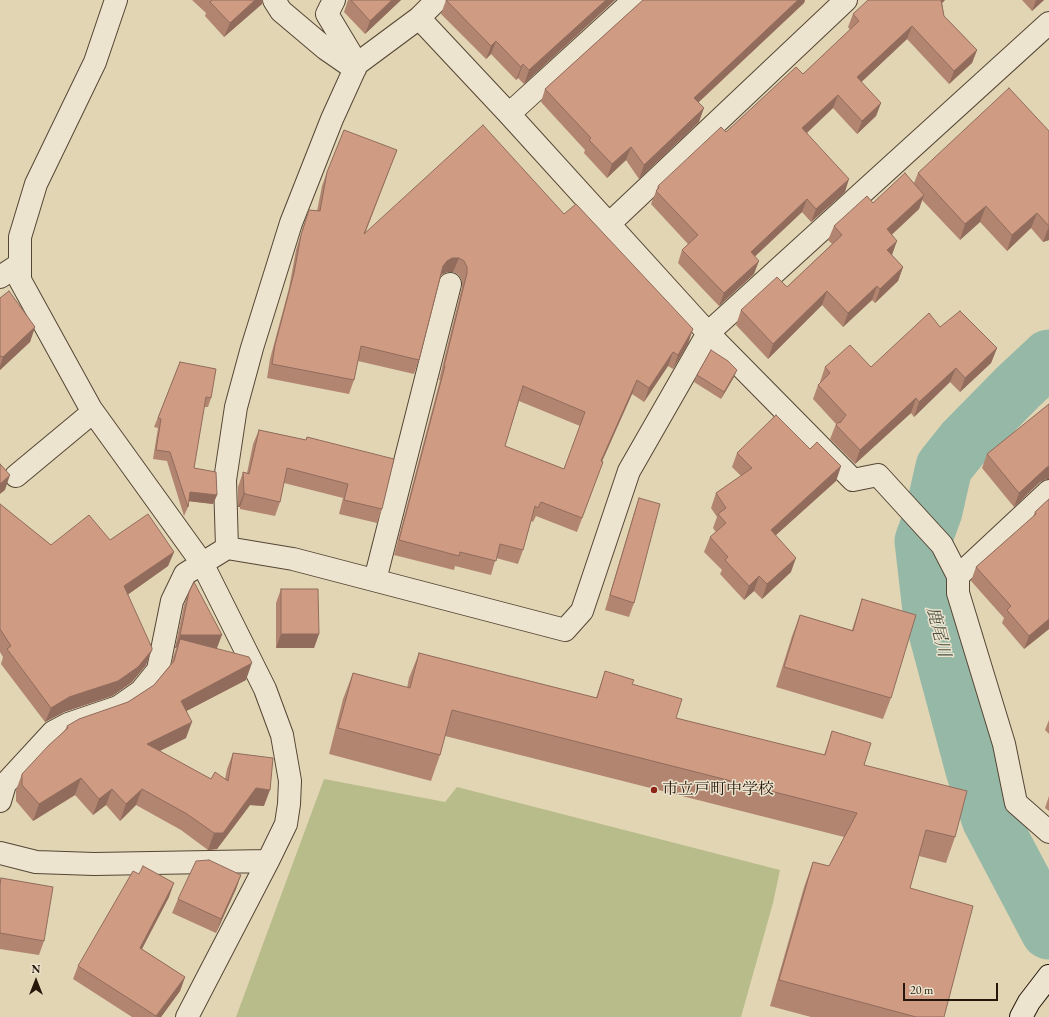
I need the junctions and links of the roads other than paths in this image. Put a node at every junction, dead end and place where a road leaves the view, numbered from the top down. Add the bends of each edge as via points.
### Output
1 (116, 0) edge
2 (274, 0) edge
3 (334, 0) edge
4 (437, 0) edge
5 (634, 0) edge
6 (846, 0) edge
7 (419, 18) junction
8 (1049, 23) edge
9 (356, 66) junction
10 (509, 114) junction
11 (609, 224) junction
12 (20, 264) junction
13 (0, 277) edge
14 (450, 284) dead end
15 (708, 333) junction
16 (93, 412) junction
17 (16, 476) dead end
18 (1049, 491) edge
19 (226, 548) junction
20 (202, 563) junction
21 (958, 576) junction
22 (375, 580) junction
23 (2, 789) edge
24 (1049, 832) edge
25 (0, 853) edge
26 (268, 862) junction
27 (1049, 976) edge
28 (1025, 1009) edge
29 (187, 1017) edge

1 - 12 street via 95,62 36,184 20,237
2 - 9 street via 281,11 326,49
3 - 9 street via 327,14
4 - 7 street
5 - 10 street
6 - 11 street
7 - 9 street
7 - 10 street
8 - 15 street
9 - 19 street via 291,223 236,407 225,480
10 - 11 street
11 - 15 street
12 - 13 street
12 - 16 street via 20,280
14 - 22 street
15 - 21 street via 853,480 878,475 942,545
15 - 22 street via 629,471 582,611 565,630
16 - 17 street
16 - 20 street
18 - 21 street
19 - 20 street
19 - 22 street via 293,559
20 - 23 street via 185,574 175,594 158,670 141,691 118,707 68,724 53,732
20 - 26 street via 264,688 282,734 290,780 289,804 286,824
21 - 24 street via 958,593 1004,744 1016,803
25 - 26 street via 36,862 94,864
26 - 29 street
27 - 28 street

